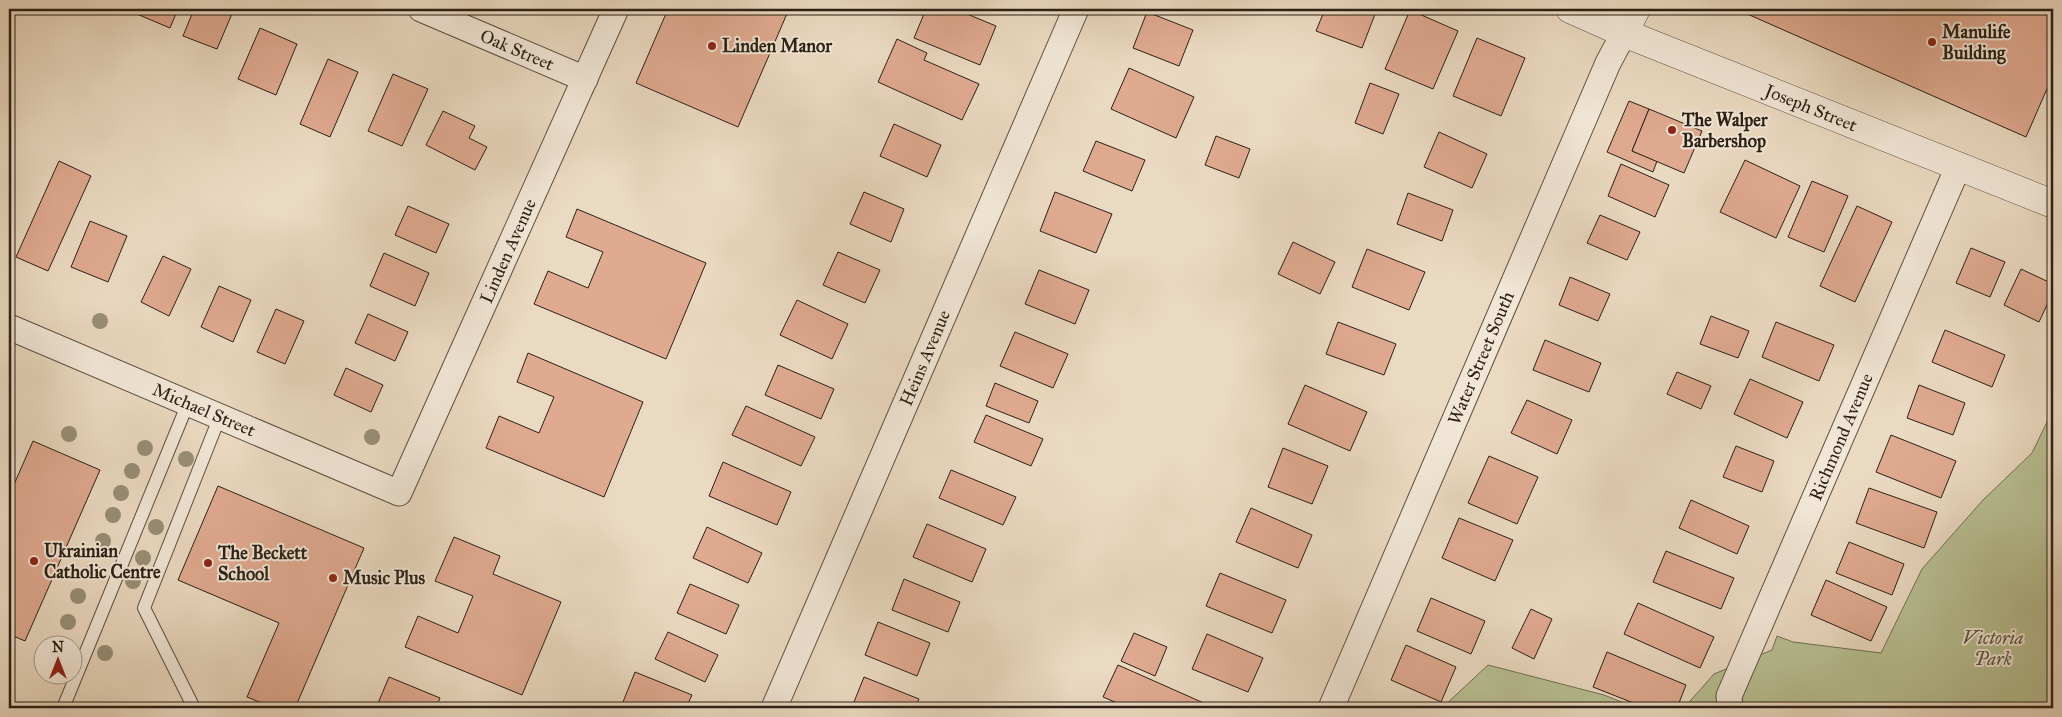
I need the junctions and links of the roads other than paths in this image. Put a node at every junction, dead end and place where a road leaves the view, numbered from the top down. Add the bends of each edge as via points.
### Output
1 (421, 9) edge
2 (616, 9) edge
3 (1076, 9) edge
4 (1570, 9) edge
5 (1636, 9) edge
6 (1624, 33) junction
7 (585, 79) junction
8 (1958, 168) junction
9 (2053, 204) edge
10 (9, 327) edge
11 (188, 403) junction
12 (220, 416) junction
13 (399, 493) joint
14 (63, 708) edge
15 (194, 708) edge
16 (774, 708) edge
17 (1331, 708) edge
18 (1730, 708) edge

1 - 7 street, Oak Street
2 - 7 street, Linden Avenue
3 - 16 street, Heins Avenue
4 - 6 street, Joseph Street
5 - 6 street, Water Street South
6 - 8 street, Joseph Street
6 - 17 street, Water Street South via 1608,63
7 - 13 street, Linden Avenue
8 - 9 street, Joseph Street
8 - 18 street, Richmond Avenue via 1729,696
10 - 11 street, Michael Street
11 - 12 street, Michael Street
11 - 14 lane
12 - 13 street, Michael Street
12 - 15 lane via 144,608

